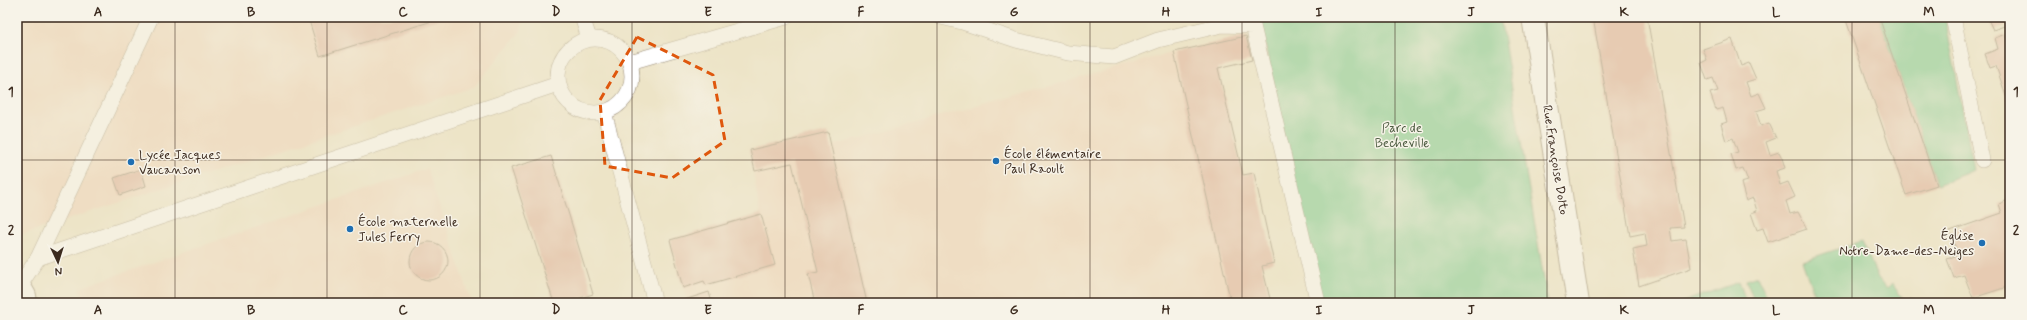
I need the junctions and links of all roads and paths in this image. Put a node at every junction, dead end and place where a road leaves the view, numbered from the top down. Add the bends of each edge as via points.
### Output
1 (151, 17) edge
2 (582, 17) edge
3 (786, 17) edge
4 (941, 17) edge
5 (1532, 17) edge
6 (1953, 17) edge
7 (589, 38) junction
8 (630, 62) junction
9 (558, 84) junction
10 (604, 112) junction
11 (1982, 160) dead end
12 (38, 258) junction
13 (21, 290) edge
14 (655, 303) edge
15 (1318, 303) edge
16 (1578, 303) edge

1 - 12 lane
2 - 7 lane
3 - 8 lane
4 - 15 lane via 1068,53 1114,57 1158,40 1222,25 1253,26
5 - 16 street, Rue Françoise Dolto
6 - 11 lane
7 - 8 lane via 601,38 613,43 623,51
7 - 9 lane via 576,43 560,60
8 - 10 lane via 631,87 616,107
9 - 10 lane via 562,95 570,104 592,113
9 - 12 lane
10 - 14 lane
12 - 13 lane

